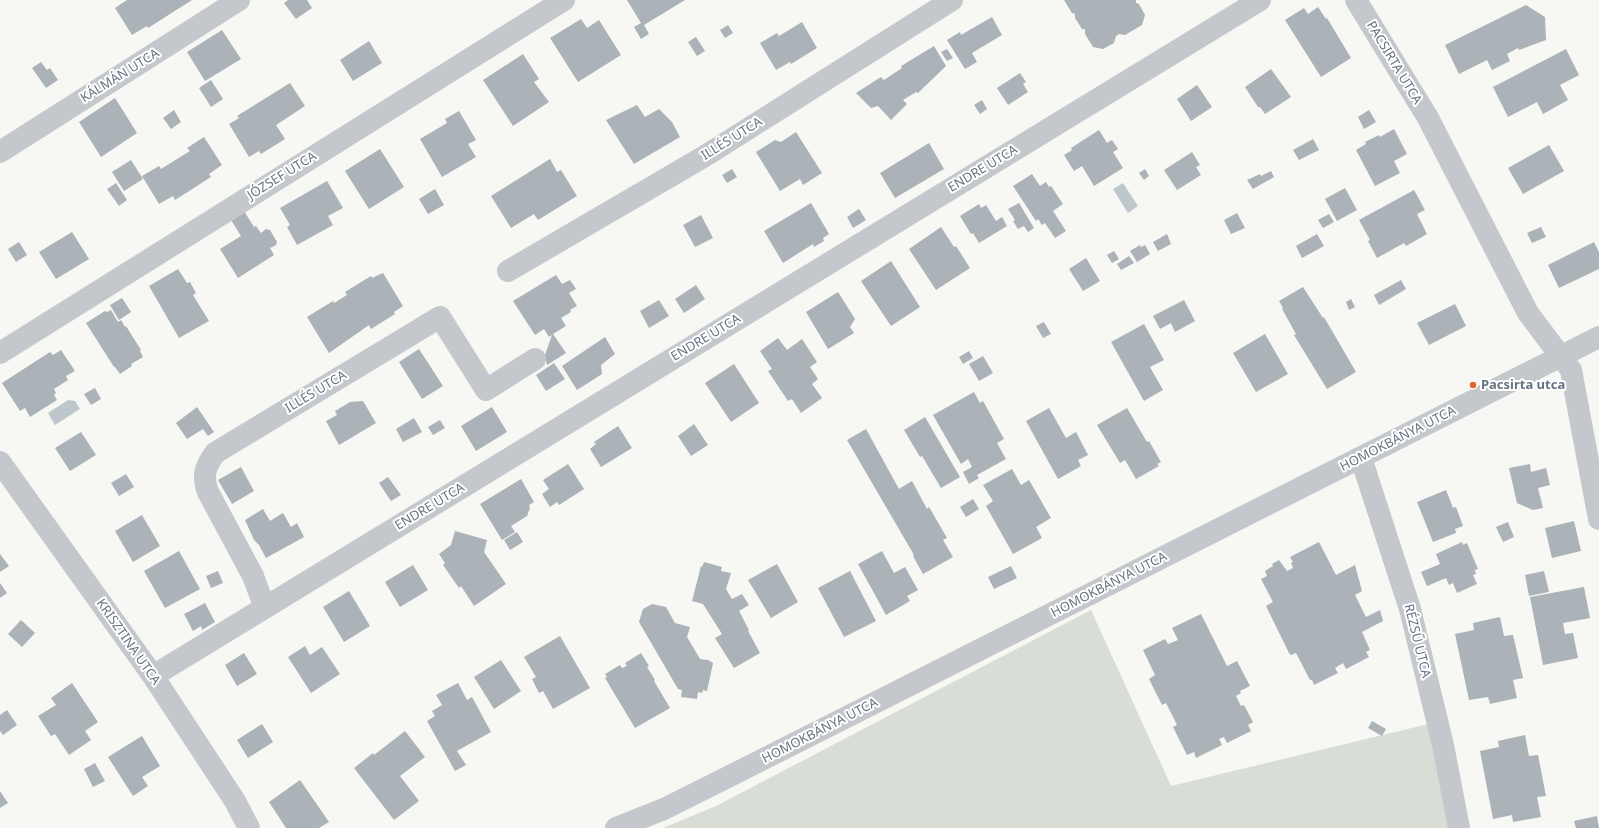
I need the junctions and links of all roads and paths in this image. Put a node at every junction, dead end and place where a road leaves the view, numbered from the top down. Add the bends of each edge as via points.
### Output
1 (239, 0) edge
2 (564, 0) edge
3 (952, 0) edge
4 (1260, 0) edge
5 (1356, 0) edge
6 (0, 152) edge
7 (508, 271) dead end
8 (1599, 337) edge
9 (0, 353) edge
10 (1560, 356) junction
11 (535, 359) dead end
12 (1360, 458) junction
13 (0, 462) edge
14 (1599, 519) edge
15 (265, 608) junction
16 (153, 676) junction
17 (249, 828) edge
18 (616, 828) edge
19 (1459, 828) edge

1 - 6 street, KÁLMÁN UTCA
2 - 9 street, JÓZSEF UTCA
3 - 7 street, ILLÉS UTCA via 705,156
4 - 15 street, ENDRE UTCA
5 - 10 street, PACSIRTA UTCA via 1428,118 1528,313
8 - 10 street, HOMOKBÁNYA UTCA
10 - 12 street, HOMOKBÁNYA UTCA
10 - 14 street, PACSIRTA UTCA via 1571,370
11 - 15 street, ILLÉS UTCA via 486,390 440,317 215,454 205,470 204,482 254,576
12 - 18 street, HOMOKBÁNYA UTCA via 664,809
12 - 19 street, RÉZSŰ UTCA via 1410,610 1443,745
13 - 16 street, KRISZTINA UTCA
15 - 16 street, ENDRE UTCA
16 - 17 street, KRISZTINA UTCA via 235,801

